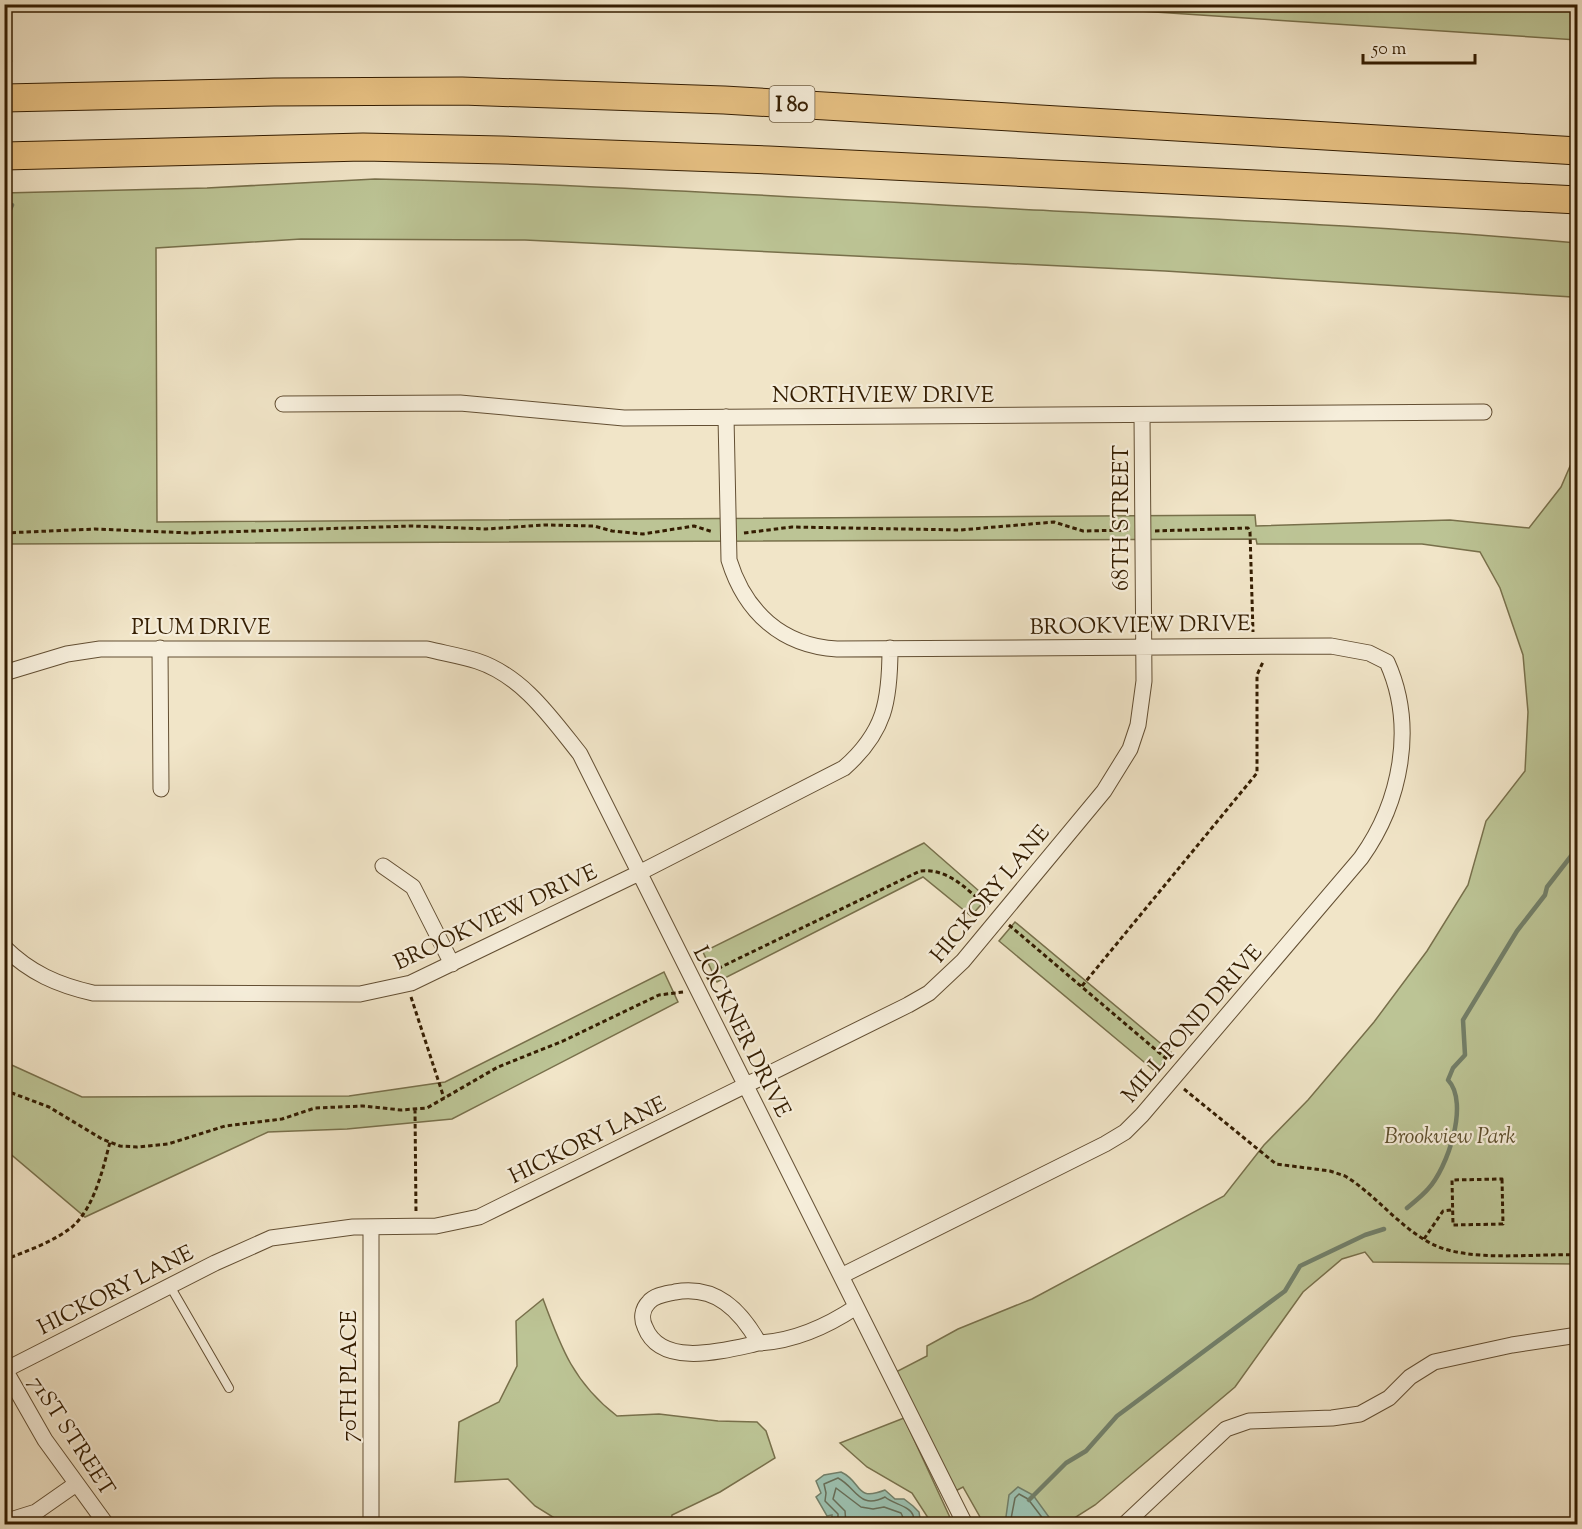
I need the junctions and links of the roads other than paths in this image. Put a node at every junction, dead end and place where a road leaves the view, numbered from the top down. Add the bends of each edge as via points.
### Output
1 (4, 98) edge
2 (1578, 151) edge
3 (4, 156) edge
4 (1578, 200) edge
5 (283, 404) dead end
6 (1484, 412) dead end
7 (1142, 415) junction
8 (726, 417) junction
9 (1143, 647) junction
10 (160, 648) junction
11 (890, 648) junction
12 (400, 649) joint
13 (1387, 662) joint
14 (4, 673) edge
15 (161, 789) dead end
16 (1104, 791) joint
17 (383, 866) dead end
18 (639, 873) junction
19 (9, 951) edge
20 (452, 964) junction
21 (745, 1086) junction
22 (371, 1227) junction
23 (841, 1276) junction
24 (170, 1286) junction
25 (856, 1308) junction
26 (1578, 1335) edge
27 (759, 1343) junction
28 (5, 1369) edge
29 (229, 1388) dead end
30 (76, 1484) junction
31 (4, 1522) edge
32 (1128, 1523) edge
33 (106, 1524) edge
34 (371, 1524) edge
35 (965, 1524) edge

1 - 2 highway, I 80 via 486,92 724,100
3 - 4 highway via 363,147 501,150
5 - 8 street, NORTHVIEW DRIVE via 460,403 578,416
6 - 7 street, NORTHVIEW DRIVE
7 - 8 street, NORTHVIEW DRIVE
7 - 9 street, 68TH STREET
8 - 11 street, BROOKVIEW DRIVE via 729,560 735,580 756,613 789,638 808,645
9 - 11 street, BROOKVIEW DRIVE
9 - 13 street, BROOKVIEW DRIVE via 1331,646 1369,653
9 - 16 street, 68TH STREET via 1138,725 1119,770
10 - 12 street, PLUM DRIVE
10 - 14 street, PLUM DRIVE via 67,654
10 - 15 street
11 - 18 street, BROOKVIEW DRIVE via 887,703 880,723 859,755 828,777
12 - 18 street, LOCKNER DRIVE via 427,649 478,661 506,675 527,692 580,754
13 - 23 street, MILL POND DRIVE via 1398,686 1400,748 1395,793 1383,822 1361,858 1177,1075 1125,1132
16 - 21 street, HICKORY LANE via 963,961 929,993
17 - 20 street via 413,887
18 - 20 street, BROOKVIEW DRIVE
18 - 21 street, LOCKNER DRIVE
19 - 20 street, BROOKVIEW DRIVE via 37,974 64,987 93,993 360,994 407,984
21 - 22 street, HICKORY LANE via 480,1217 417,1226
21 - 23 street, LOCKNER DRIVE
22 - 24 street, HICKORY LANE via 271,1238
22 - 34 street, 70TH PLACE
23 - 25 street, LOCKNER DRIVE
24 - 28 street, HICKORY LANE
24 - 29 lane
25 - 27 street via 797,1337
25 - 35 street, LOCKNER DRIVE
26 - 32 street via 1434,1362 1410,1377 1389,1398 1360,1414 1248,1421 1226,1429
27 - 27 street via 735,1308 701,1293 663,1294 650,1300 643,1313 646,1330 658,1343 677,1353
28 - 30 street, 71ST STREET via 35,1424
30 - 31 street via 36,1512
30 - 33 street, 71ST STREET

